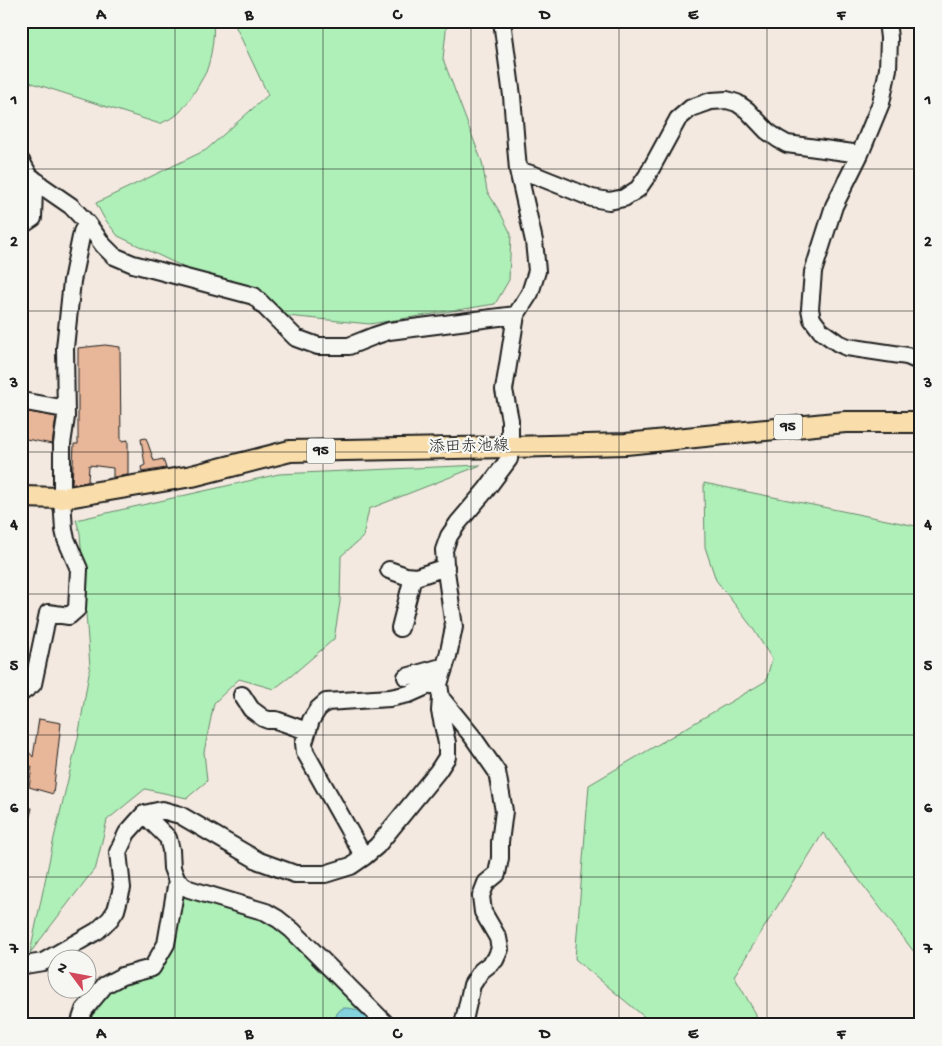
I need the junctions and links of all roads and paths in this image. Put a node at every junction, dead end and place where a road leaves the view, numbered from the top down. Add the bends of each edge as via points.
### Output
1 (502, 21) edge
2 (887, 21) edge
3 (860, 154) junction
4 (21, 161) edge
5 (518, 170) junction
6 (38, 182) junction
7 (87, 223) junction
8 (21, 226) edge
9 (516, 315) junction
10 (921, 362) edge
11 (21, 401) edge
12 (66, 409) junction
13 (921, 422) edge
14 (510, 447) junction
15 (21, 497) edge
16 (62, 498) junction
17 (446, 567) junction
18 (388, 570) dead end
19 (413, 577) junction
20 (400, 628) dead end
21 (445, 666) junction
22 (406, 677) dead end
23 (440, 691) junction
24 (21, 693) edge
25 (242, 695) dead end
26 (307, 731) junction
27 (144, 814) junction
28 (364, 856) junction
29 (177, 881) junction
30 (21, 965) edge
31 (383, 1024) edge
32 (79, 1025) edge
33 (463, 1025) edge

1 - 5 street
2 - 3 street via 888,69 880,103
3 - 5 street via 787,144 767,131 737,103 711,100 691,108 678,119 647,176 638,189 624,198 609,201 592,198
3 - 10 street via 834,206 813,272 812,319 821,331 847,347 907,356
4 - 6 street via 29,175
5 - 9 street via 534,241 537,271 530,293
6 - 7 street via 71,206
6 - 8 street via 34,189 33,218
7 - 9 street via 114,256 254,296 296,338 318,346 349,346 389,332
7 - 12 street via 82,232 72,281 65,348
9 - 14 street via 504,390 510,420
11 - 12 street
12 - 16 street
13 - 14 main road, 添田赤池線 / 95 via 845,422 626,444
14 - 16 main road, 添田赤池線 / 95 via 290,452 192,476
14 - 17 street via 509,459 448,536 444,550
15 - 16 main road, 添田赤池線 / 95
16 - 24 street via 66,539 80,569 77,609 69,616 48,613 33,684
17 - 19 street
17 - 21 street via 454,627
18 - 19 street
19 - 20 street
21 - 22 street
21 - 23 street
23 - 26 street via 427,686 390,698 326,702 318,709
23 - 28 street via 447,757 377,846
23 - 33 street via 497,772 504,811 497,874 486,883 481,896 483,912 499,943 495,960 472,985
25 - 26 street via 251,709 263,718
26 - 28 street via 305,752
27 - 28 street via 162,810 180,815 259,861 295,874 325,874 350,866
27 - 29 street via 168,838
27 - 30 street via 127,833 118,852 122,888 110,919 97,931 43,962
29 - 31 street via 190,889 266,912 278,919
29 - 32 street via 166,944 152,968 122,976 105,985 84,1010

